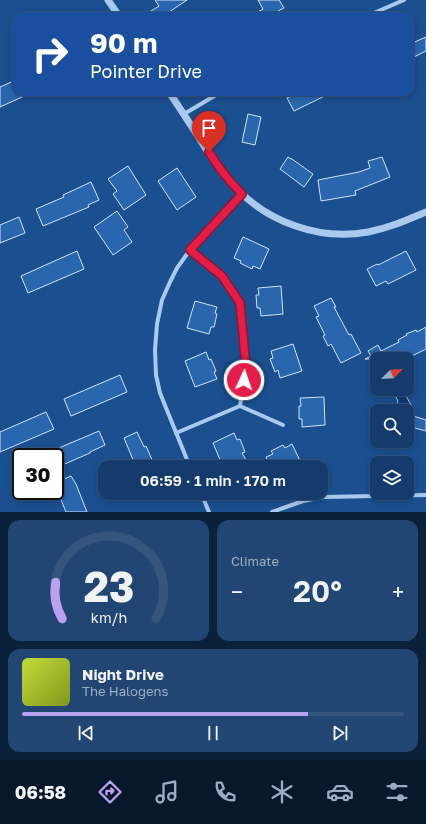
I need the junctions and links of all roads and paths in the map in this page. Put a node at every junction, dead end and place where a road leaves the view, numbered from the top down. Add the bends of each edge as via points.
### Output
1 (108, 0) edge
2 (404, 0) edge
3 (116, 12) edge
4 (376, 12) edge
5 (172, 96) edge
6 (214, 96) edge
7 (184, 114) junction
8 (242, 194) junction
9 (426, 212) edge
10 (190, 250) junction
11 (240, 406) junction
12 (283, 425) dead end
13 (176, 433) junction
14 (187, 460) edge
15 (426, 495) edge
16 (204, 500) edge
17 (209, 512) edge
18 (272, 512) edge

1 - 3 street
2 - 4 street
5 - 7 street
6 - 7 street
7 - 8 street via 217,165
8 - 9 street via 282,221 327,233 367,232 403,222
8 - 10 street
10 - 11 street via 222,276 240,303 246,367
10 - 13 street via 177,268 162,300 155,350 160,393
11 - 12 street
11 - 13 street
13 - 14 street
15 - 18 street via 324,497
16 - 17 street

